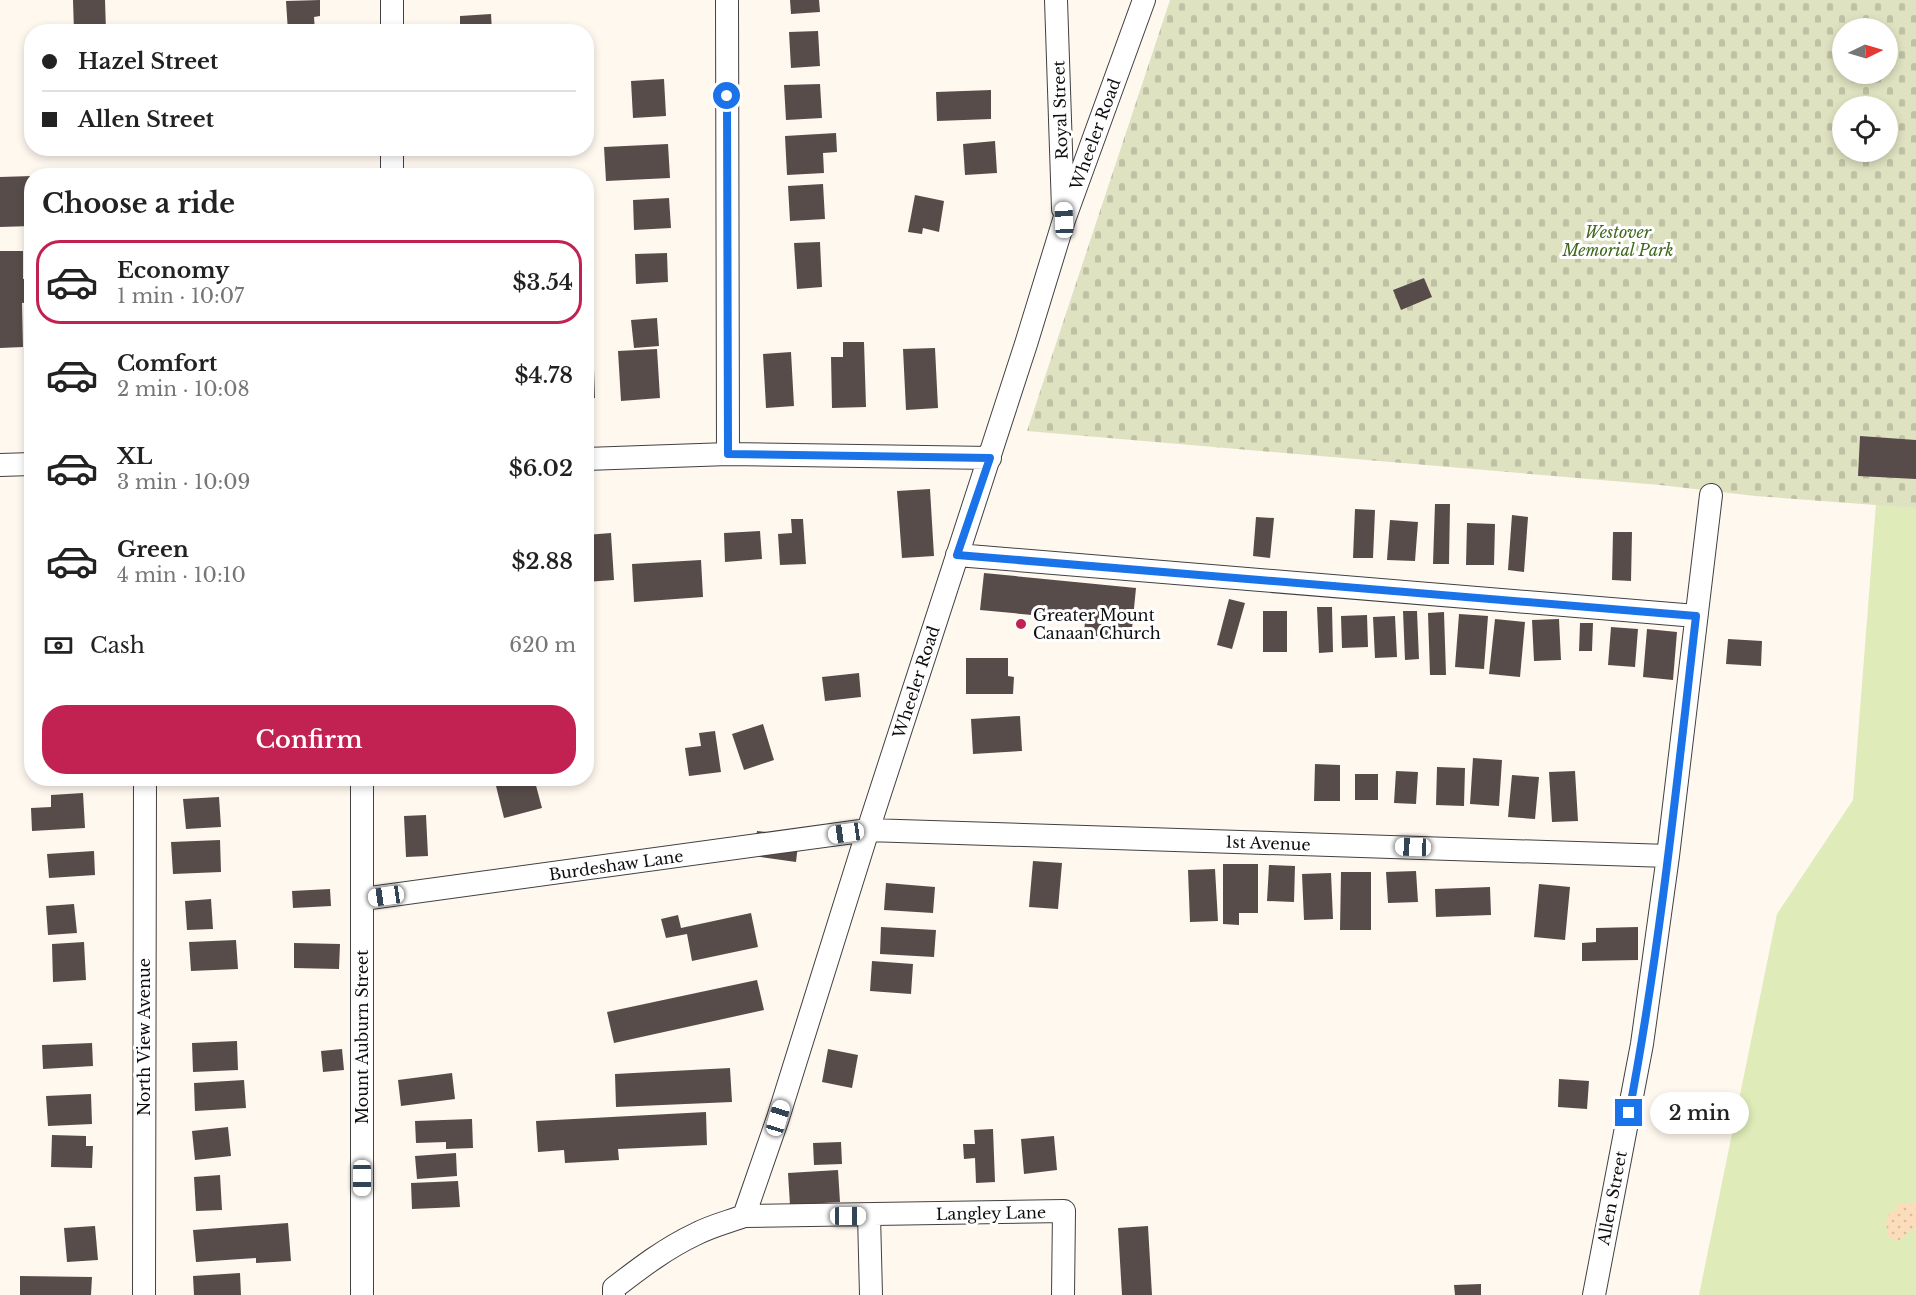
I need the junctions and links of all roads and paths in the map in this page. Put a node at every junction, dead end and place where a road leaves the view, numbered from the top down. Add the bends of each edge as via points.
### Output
1 (392, 0) edge
2 (727, 0) edge
3 (1056, 0) edge
4 (1144, 0) edge
5 (392, 24) edge
6 (1064, 220) junction
7 (728, 454) junction
8 (990, 458) junction
9 (594, 459) edge
10 (24, 464) edge
11 (0, 465) edge
12 (1711, 495) dead end
13 (957, 555) junction
14 (1696, 616) junction
15 (145, 786) edge
16 (362, 786) edge
17 (868, 830) junction
18 (1668, 855) junction
19 (363, 899) junction
20 (869, 1215) junction
21 (744, 1216) junction
22 (144, 1295) edge
23 (362, 1295) edge
24 (614, 1295) edge
25 (871, 1295) edge
26 (1063, 1295) edge
27 (1594, 1295) edge

1 - 5 street
2 - 7 street
3 - 6 street, Royal Street
4 - 6 street, Wheeler Road
6 - 8 street, Wheeler Road
7 - 8 street
7 - 9 street
8 - 13 street, Wheeler Road
10 - 11 street
12 - 14 street, Allen Street
13 - 14 street
13 - 17 street, Wheeler Road
14 - 18 street, Allen Street
15 - 22 street, North View Avenue
16 - 19 street, Mount Auburn Street
17 - 18 street, 1st Avenue
17 - 19 street, Burdeshaw Lane
17 - 21 street, Wheeler Road
18 - 27 street, Allen Street via 1642,1044
19 - 23 street, Mount Auburn Street
20 - 21 street
20 - 25 street
20 - 26 street, Langley Lane via 1064,1211
21 - 24 street via 697,1233 666,1251 614,1288

